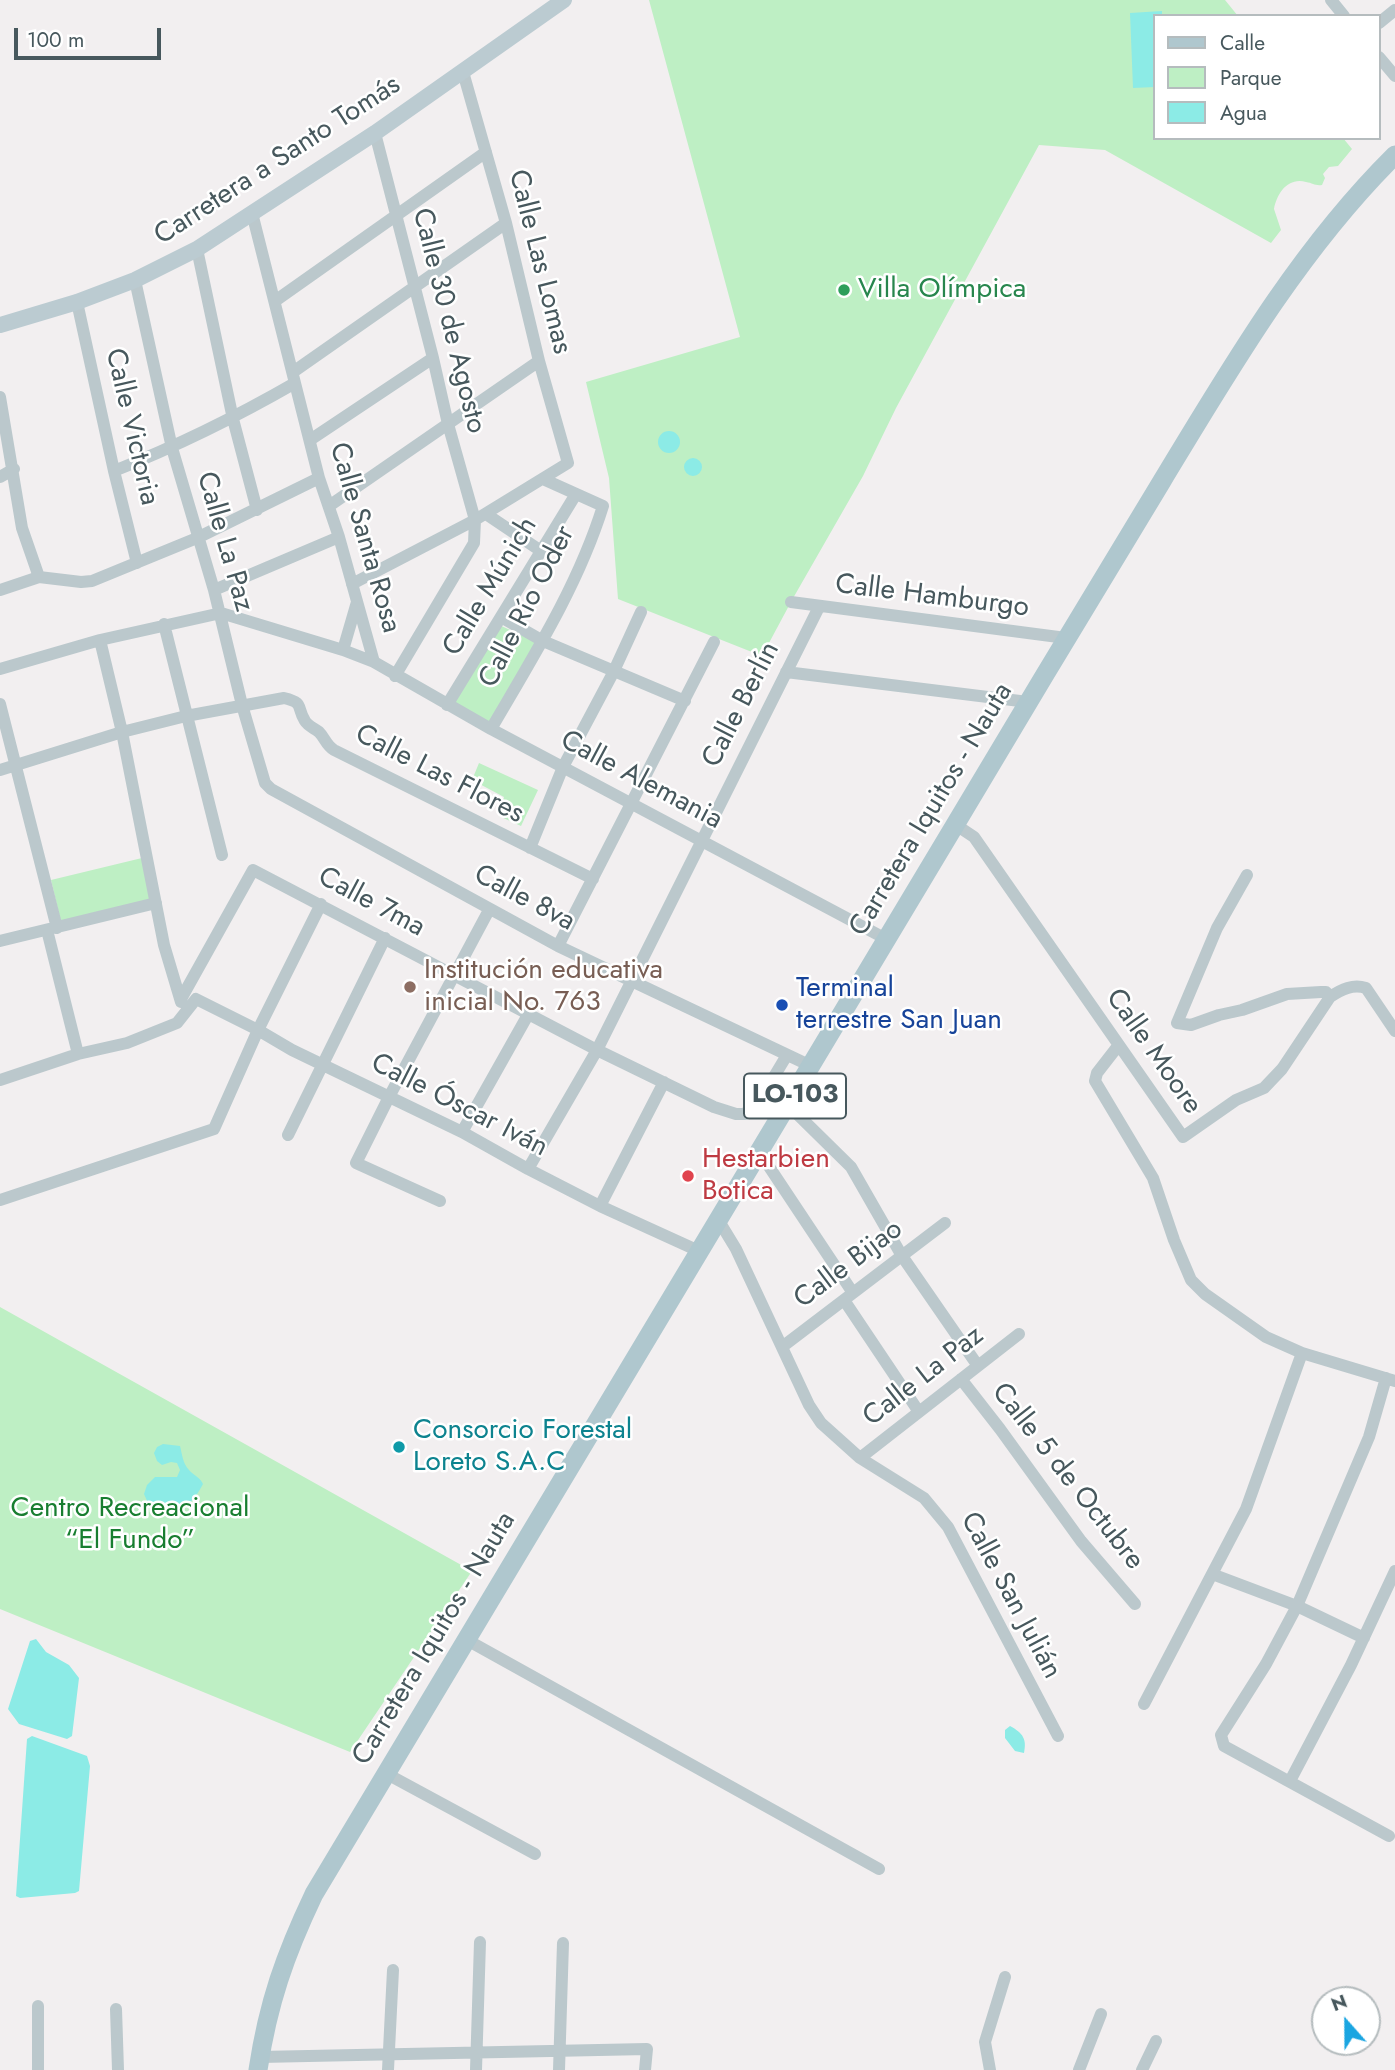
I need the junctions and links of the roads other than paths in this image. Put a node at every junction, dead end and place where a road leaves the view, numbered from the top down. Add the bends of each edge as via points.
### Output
1 (564, 0) edge
2 (1331, 0) edge
3 (1395, 10) edge
4 (1342, 14) edge
5 (1381, 21) edge
6 (1381, 59) edge
7 (463, 72) junction
8 (1395, 76) edge
9 (375, 133) junction
10 (486, 152) junction
11 (1395, 155) edge
12 (252, 213) junction
13 (396, 215) junction
14 (506, 223) junction
15 (197, 249) junction
16 (135, 281) junction
17 (415, 288) junction
18 (275, 300) junction
19 (77, 302) junction
20 (0, 325) edge
21 (433, 358) junction
22 (539, 361) junction
23 (294, 377) junction
24 (1, 402) edge
25 (233, 419) junction
26 (448, 424) junction
27 (310, 440) junction
28 (172, 448) junction
29 (14, 469) junction
30 (114, 471) junction
31 (0, 477) edge
32 (319, 478) junction
33 (543, 479) junction
34 (576, 494) junction
35 (329, 506) junction
36 (257, 510) junction
37 (481, 517) junction
38 (340, 537) junction
39 (197, 538) junction
40 (541, 551) junction
41 (137, 564) junction
42 (39, 577) junction
43 (352, 584) junction
44 (0, 590) edge
45 (214, 590) junction
46 (357, 602) junction
47 (791, 602) dead end
48 (819, 607) junction
49 (641, 612) dead end
50 (221, 613) junction
51 (501, 617) junction
52 (164, 624) junction
53 (1066, 638) junction
54 (100, 640) junction
55 (543, 641) junction
56 (715, 642) dead end
57 (343, 650) junction
58 (374, 662) junction
59 (0, 669) edge
60 (786, 672) junction
61 (613, 673) junction
62 (395, 676) junction
63 (684, 701) junction
64 (1028, 702) junction
65 (0, 704) edge
66 (242, 705) junction
67 (447, 705) junction
68 (186, 716) junction
69 (491, 729) junction
70 (122, 732) junction
71 (16, 765) junction
72 (563, 767) junction
73 (0, 770) edge
74 (293, 800) joint
75 (631, 804) junction
76 (956, 825) junction
77 (701, 842) junction
78 (530, 848) junction
79 (222, 855) dead end
80 (1247, 875) dead end
81 (593, 878) junction
82 (156, 903) junction
83 (321, 904) junction
84 (489, 910) junction
85 (52, 929) junction
86 (385, 938) junction
87 (888, 940) junction
88 (0, 941) edge
89 (558, 946) junction
90 (454, 974) junction
91 (632, 980) junction
92 (1330, 997) junction
93 (181, 999) junction
94 (529, 1013) junction
95 (185, 1015) junction
96 (258, 1030) junction
97 (1395, 1031) edge
98 (1118, 1046) junction
99 (597, 1050) junction
100 (78, 1054) junction
101 (787, 1055) junction
102 (321, 1064) junction
103 (813, 1067) junction
104 (0, 1080) edge
105 (664, 1082) junction
106 (762, 1095) junction
107 (388, 1097) junction
108 (789, 1106) junction
109 (462, 1132) junction
110 (288, 1135) dead end
111 (760, 1153) junction
112 (528, 1169) junction
113 (0, 1200) edge
114 (440, 1201) dead end
115 (600, 1206) junction
116 (719, 1221) junction
117 (945, 1223) dead end
118 (701, 1252) junction
119 (902, 1256) junction
120 (849, 1296) junction
121 (1019, 1334) dead end
122 (782, 1346) junction
123 (1302, 1353) junction
124 (978, 1366) junction
125 (961, 1380) junction
126 (1391, 1380) edge
127 (919, 1412) junction
128 (860, 1458) junction
129 (1395, 1571) edge
130 (1212, 1574) junction
131 (1135, 1604) dead end
132 (1297, 1606) junction
133 (1364, 1638) junction
134 (467, 1640) junction
135 (1144, 1704) dead end
136 (1058, 1736) dead end
137 (387, 1774) junction
138 (1290, 1781) junction
139 (1389, 1836) dead end
140 (535, 1854) dead end
141 (879, 1869) dead end
142 (480, 1941) dead end
143 (563, 1943) dead end
144 (393, 1970) dead end
145 (1005, 1977) dead end
146 (38, 2006) dead end
147 (116, 2009) dead end
148 (1101, 2014) dead end
149 (1156, 2041) dead end
150 (559, 2050) junction
151 (476, 2052) junction
152 (389, 2054) junction
153 (259, 2064) edge
154 (38, 2070) edge
155 (118, 2070) edge
156 (388, 2070) edge
157 (476, 2070) edge
158 (559, 2070) edge
159 (645, 2070) edge
160 (990, 2070) edge
161 (1079, 2070) edge
162 (1142, 2070) edge

1 - 7 street, Carretera a Santo Tomás
2 - 4 street
3 - 5 street
6 - 8 street
7 - 9 street, Carretera a Santo Tomás
7 - 10 street, Calle Las Lomas
9 - 12 street, Carretera a Santo Tomás
9 - 13 street, Calle 30 de Agosto
10 - 13 street
10 - 14 street, Calle Las Lomas
11 - 53 main road, Carretera Iquitos - Nauta / LO-103 via 1322,238 1242,349
12 - 15 street, Carretera a Santo Tomás
12 - 18 street, Calle Santa Rosa
13 - 17 street, Calle 30 de Agosto
13 - 18 street
14 - 17 street
14 - 22 street, Calle Las Lomas
15 - 16 street, Carretera a Santo Tomás
15 - 25 street
16 - 19 street, Carretera a Santo Tomás
16 - 28 street, Calle La Paz
17 - 21 street, Calle 30 de Agosto
17 - 23 street
18 - 23 street, Calle Santa Rosa
19 - 20 street, Carretera a Santo Tomás
19 - 30 street, Calle Victoria
21 - 26 street, Calle 30 de Agosto
21 - 27 street
22 - 26 street
22 - 33 street, Calle Las Lomas via 568,463
23 - 25 street
23 - 27 street, Calle Santa Rosa
24 - 29 street
25 - 28 street
25 - 36 street
26 - 35 street
26 - 37 street, Calle 30 de Agosto
27 - 32 street, Calle Santa Rosa
28 - 30 street
28 - 39 street, Calle La Paz
29 - 31 street
29 - 42 street via 22,528
30 - 41 street, Calle Victoria
32 - 35 street, Calle Santa Rosa
32 - 36 street
33 - 34 street
33 - 37 street
34 - 40 street, Calle Múnich
34 - 55 street, Calle Río Oder via 603,506 592,543
35 - 38 street, Calle Santa Rosa
36 - 39 street
37 - 40 street
37 - 43 street
37 - 62 street via 474,543
38 - 43 street, Calle Santa Rosa
38 - 45 street
39 - 41 street
39 - 45 street, Calle La Paz
40 - 51 street, Calle Múnich
41 - 42 street via 92,581
42 - 44 street
43 - 46 street, Calle Santa Rosa
45 - 50 street, Calle La Paz
46 - 57 street
46 - 58 street, Calle Santa Rosa
47 - 48 street, Calle Hamburgo
48 - 53 street, Calle Hamburgo
48 - 60 street, Calle Berlín
49 - 61 street
50 - 52 street, Calle Santa Rosa
50 - 57 street, Calle Santa Rosa
50 - 66 street, Calle La Paz
51 - 55 street
51 - 67 street, Calle Múnich
52 - 54 street, Calle Santa Rosa
52 - 68 street
53 - 64 main road, Carretera Iquitos - Nauta / LO-103
54 - 59 street, Calle Santa Rosa
54 - 70 street
55 - 61 street
55 - 69 street, Calle Río Oder
56 - 63 street
57 - 58 street, Calle Santa Rosa
58 - 62 street, Calle Alemania
60 - 64 street
60 - 77 street, Calle Berlín
61 - 63 street
61 - 72 street
62 - 67 street, Calle Alemania
63 - 75 street
64 - 76 main road, Carretera Iquitos - Nauta / LO-103
65 - 71 street
66 - 68 street
66 - 74 street, Calle La Paz via 265,783
66 - 78 street, Calle Las Flores via 272,698 295,700 304,720 328,746
67 - 69 street, Calle Alemania
68 - 70 street
68 - 79 street
69 - 72 street, Calle Alemania
70 - 71 street
70 - 82 street
71 - 73 street
71 - 85 street
72 - 75 street, Calle Alemania
72 - 78 street
74 - 84 street, Calle 8va
75 - 77 street, Calle Alemania
75 - 81 street
76 - 87 main road, Carretera Iquitos - Nauta / LO-103
76 - 98 street, Calle Moore via 974,836
77 - 87 street, Calle Alemania
77 - 91 street, Calle Berlín
78 - 81 street, Calle Las Flores
80 - 92 street via 1217,928 1177,1023 1191,1025 1287,994 1326,992
81 - 89 street
82 - 85 street
82 - 93 street
83 - 86 street, Calle 7ma
83 - 93 street, Calle 7ma via 253,870
83 - 96 street
84 - 89 street, Calle 8va
84 - 90 street
85 - 88 street
85 - 100 street
86 - 90 street, Calle 7ma
86 - 102 street
87 - 103 main road, Carretera Iquitos - Nauta / LO-103
89 - 91 street, Calle 8va
90 - 94 street, Calle 7ma
90 - 107 street
91 - 99 street, Calle Berlín
91 - 101 street, Calle 8va
92 - 97 street via 1341,990 1366,988
92 - 98 street, Calle Moore via 1264,1088 1236,1100 1183,1137
93 - 95 street
94 - 99 street, Calle 7ma
94 - 109 street
95 - 96 street, Calle Óscar Iván via 196,999
95 - 100 street via 177,1023 127,1043
96 - 102 street, Calle Óscar Iván
96 - 113 street via 214,1129
98 - 123 street via 1095,1081 1153,1178 1191,1280 1266,1337
99 - 105 street, Calle 7ma
99 - 112 street, Calle Berlín
100 - 104 street
101 - 103 street, Calle 8va
101 - 106 street, Calle 7ma
102 - 107 street, Calle Óscar Iván
102 - 110 street
103 - 108 main road, Carretera Iquitos - Nauta / LO-103
105 - 106 street, Calle 7ma via 736,1114 745,1114
105 - 115 street
106 - 108 street
107 - 109 street, Calle Óscar Iván
107 - 114 street via 356,1163
108 - 111 main road, Carretera Iquitos - Nauta / LO-103
108 - 119 street via 850,1167
109 - 112 street, Calle Óscar Iván
111 - 116 main road, Carretera Iquitos - Nauta / LO-103
111 - 120 street
112 - 115 street, Calle Óscar Iván
115 - 118 street, Calle Óscar Iván
116 - 118 main road, Carretera Iquitos - Nauta / LO-103
116 - 122 street, Calle San Julián
117 - 119 street, Calle Bijao
118 - 134 main road, Carretera Iquitos - Nauta / LO-103
119 - 120 street, Calle Bijao
119 - 124 street
120 - 122 street, Calle Bijao
120 - 127 street
121 - 124 street, Calle La Paz
122 - 128 street, Calle San Julián via 821,1423
123 - 126 street
123 - 130 street via 1246,1509
124 - 125 street, Calle La Paz
125 - 127 street, Calle La Paz
125 - 131 street, Calle 5 de Octubre via 1081,1541
126 - 132 street
127 - 128 street, Calle La Paz
128 - 136 street, Calle San Julián via 924,1498 948,1527
129 - 133 street
130 - 132 street
130 - 135 street
132 - 133 street
132 - 138 street via 1221,1735 1224,1746
133 - 138 street
134 - 137 main road, Carretera Iquitos - Nauta / LO-103
134 - 141 street
137 - 140 street
137 - 153 main road, Carretera Iquitos - Nauta / LO-103 via 314,1894 289,1946
138 - 139 street
142 - 151 street
143 - 150 street
144 - 152 street
145 - 160 street via 985,2042
146 - 154 street
147 - 155 street
148 - 161 street
149 - 162 street
150 - 151 street
150 - 158 street
150 - 159 street via 647,2049
151 - 152 street
151 - 157 street
152 - 153 street
152 - 156 street

